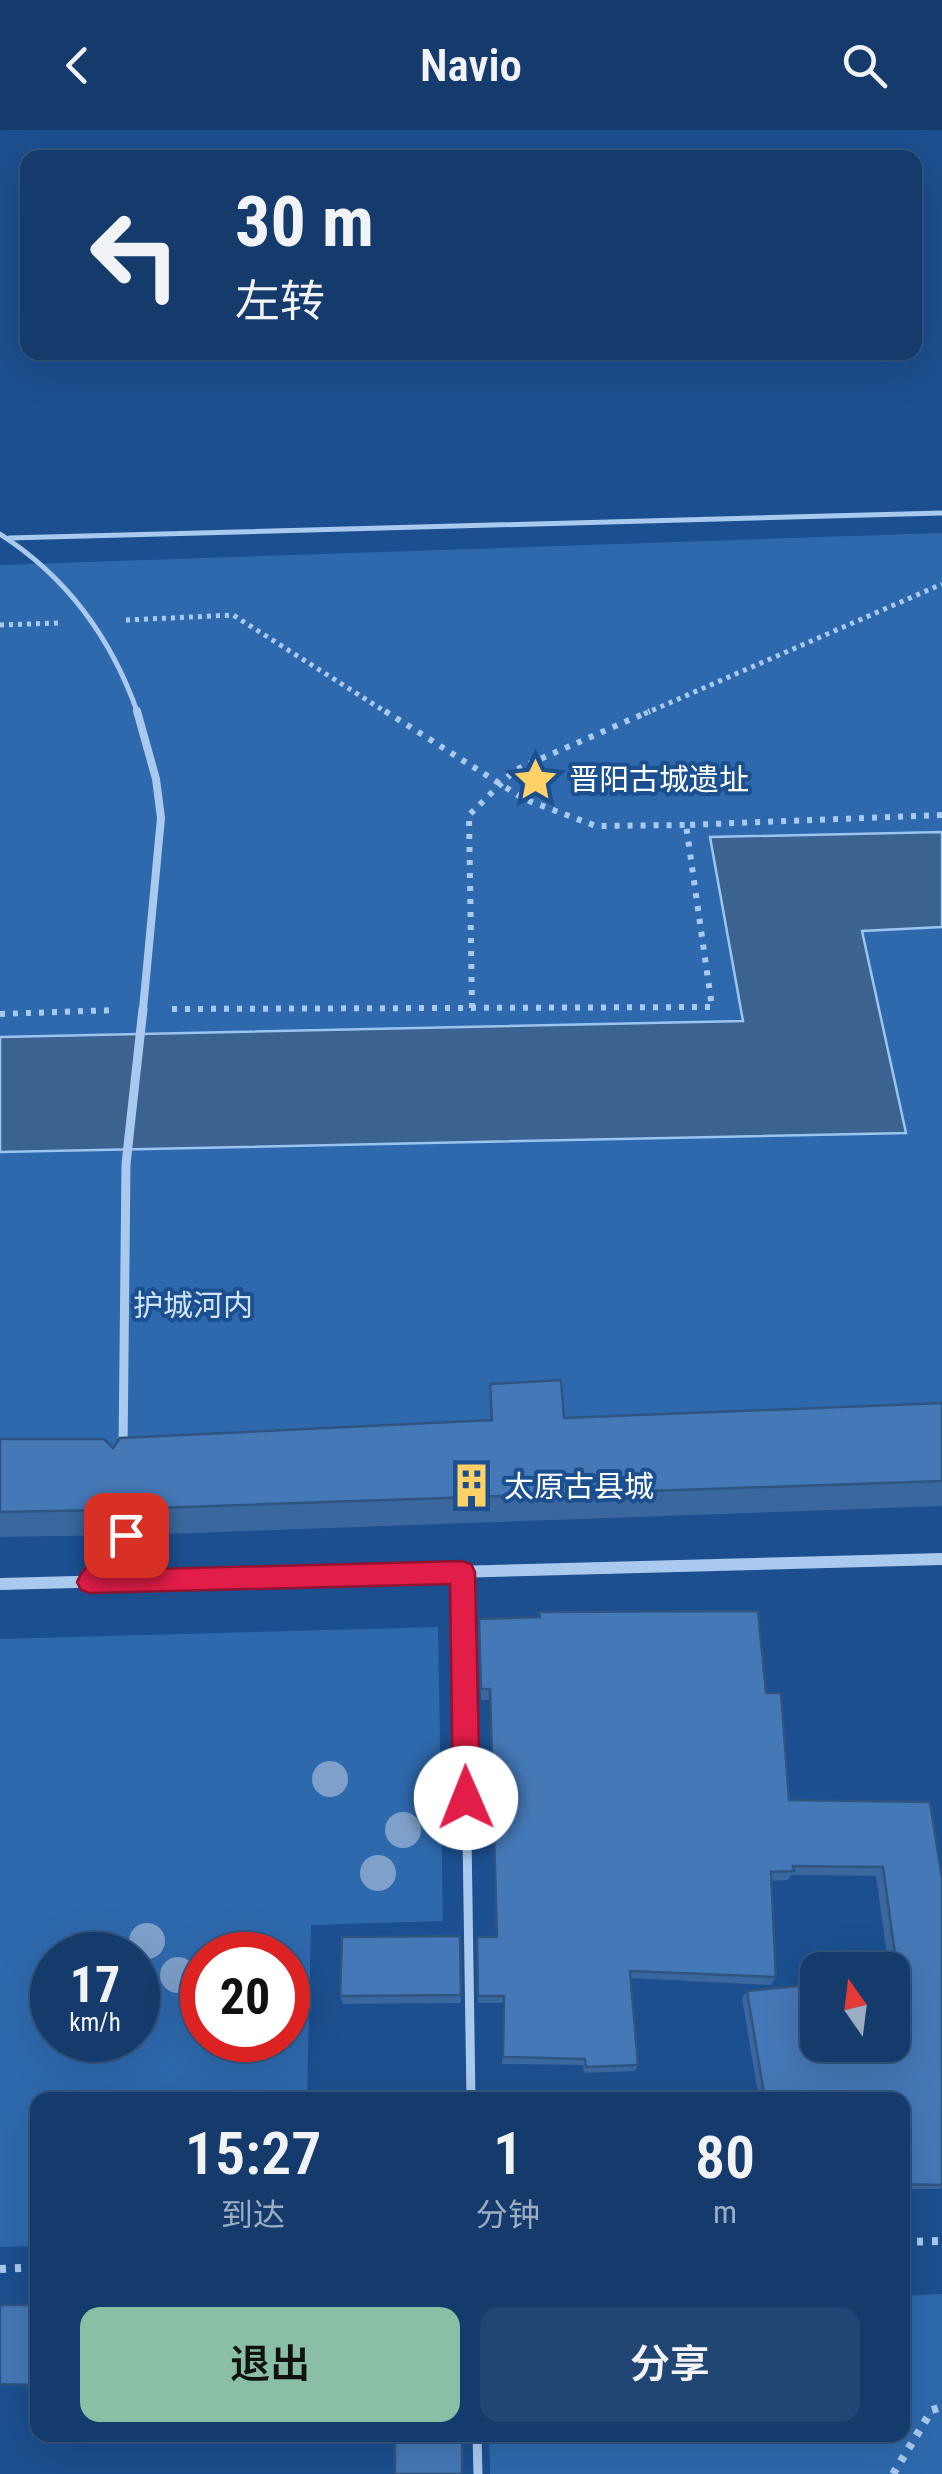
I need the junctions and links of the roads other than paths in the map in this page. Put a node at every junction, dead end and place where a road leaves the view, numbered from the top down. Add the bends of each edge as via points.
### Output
1 (942, 514) edge
2 (0, 534) edge
3 (9, 538) junction
4 (143, 1009) joint
5 (122, 1466) edge
6 (126, 1535) edge
7 (942, 1559) edge
8 (462, 1572) junction
9 (90, 1582) junction
10 (0, 1584) edge
11 (472, 2092) edge
12 (477, 2442) edge
13 (478, 2474) edge

1 - 3 lane
2 - 3 lane
3 - 4 lane via 62,583 92,622 146,736 161,820
4 - 5 street via 126,1164
6 - 9 street
7 - 8 street
8 - 9 street
8 - 11 lane
9 - 10 street
12 - 13 lane

